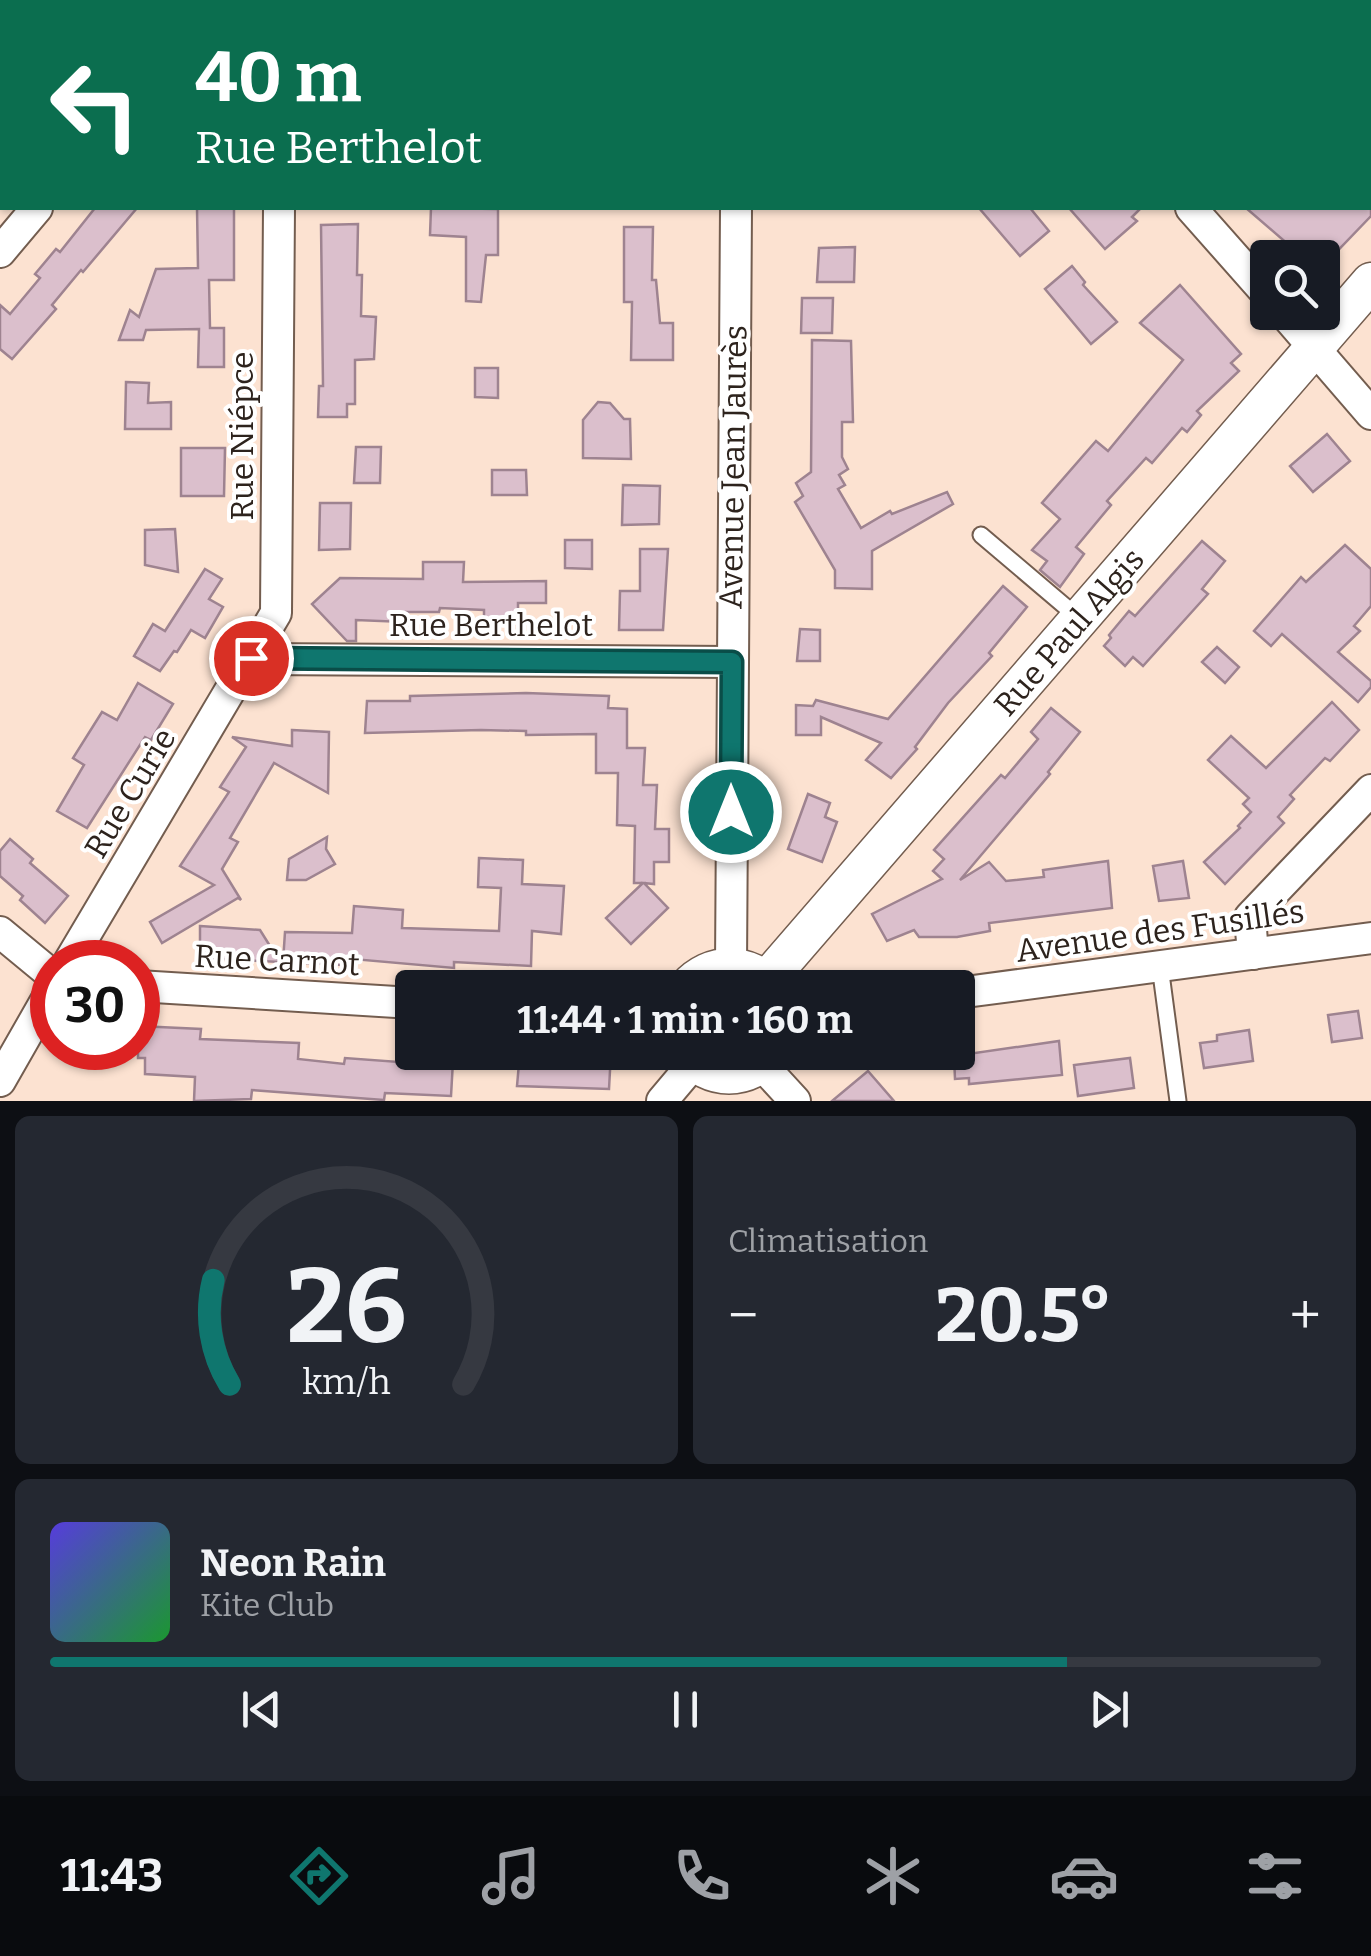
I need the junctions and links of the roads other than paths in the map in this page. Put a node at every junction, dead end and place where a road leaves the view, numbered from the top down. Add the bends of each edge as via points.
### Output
1 (35, 210) edge
2 (279, 210) edge
3 (736, 210) edge
4 (1193, 210) edge
5 (0, 252) edge
6 (1250, 275) edge
7 (1371, 282) edge
8 (1298, 330) edge
9 (1314, 348) junction
10 (1371, 414) edge
11 (981, 535) dead end
12 (1080, 619) junction
13 (251, 658) junction
14 (732, 662) junction
15 (1371, 790) edge
16 (0, 932) edge
17 (1371, 938) edge
18 (82, 940) edge
19 (1253, 954) junction
20 (30, 957) edge
21 (1160, 966) junction
22 (730, 967) junction
23 (718, 970) edge
24 (745, 970) edge
25 (781, 970) edge
26 (160, 987) edge
27 (975, 991) edge
28 (395, 1002) edge
29 (30, 1028) edge
30 (725, 1070) edge
31 (733, 1070) edge
32 (0, 1081) edge
33 (662, 1101) edge
34 (794, 1101) edge
35 (1178, 1101) edge

1 - 5 street
2 - 13 street, Rue Niépce via 276,612
3 - 14 street, Avenue Jean Jaurès
4 - 6 street
7 - 9 street, Rue Paul Algis
8 - 9 street
9 - 10 street
9 - 12 street, Rue Paul Algis
11 - 12 lane
12 - 25 street, Rue Paul Algis
13 - 14 street, Rue Berthelot
13 - 18 street, Rue Curie
14 - 22 street, Avenue Jean Jaurès
15 - 19 street via 1250,917
16 - 20 street
17 - 19 street, Avenue des Fusillés
19 - 21 street, Avenue des Fusillés
21 - 27 street, Avenue des Fusillés
21 - 35 lane
22 - 23 street
22 - 24 street
26 - 28 street, Rue Carnot
29 - 32 street
30 - 33 street
31 - 34 street

